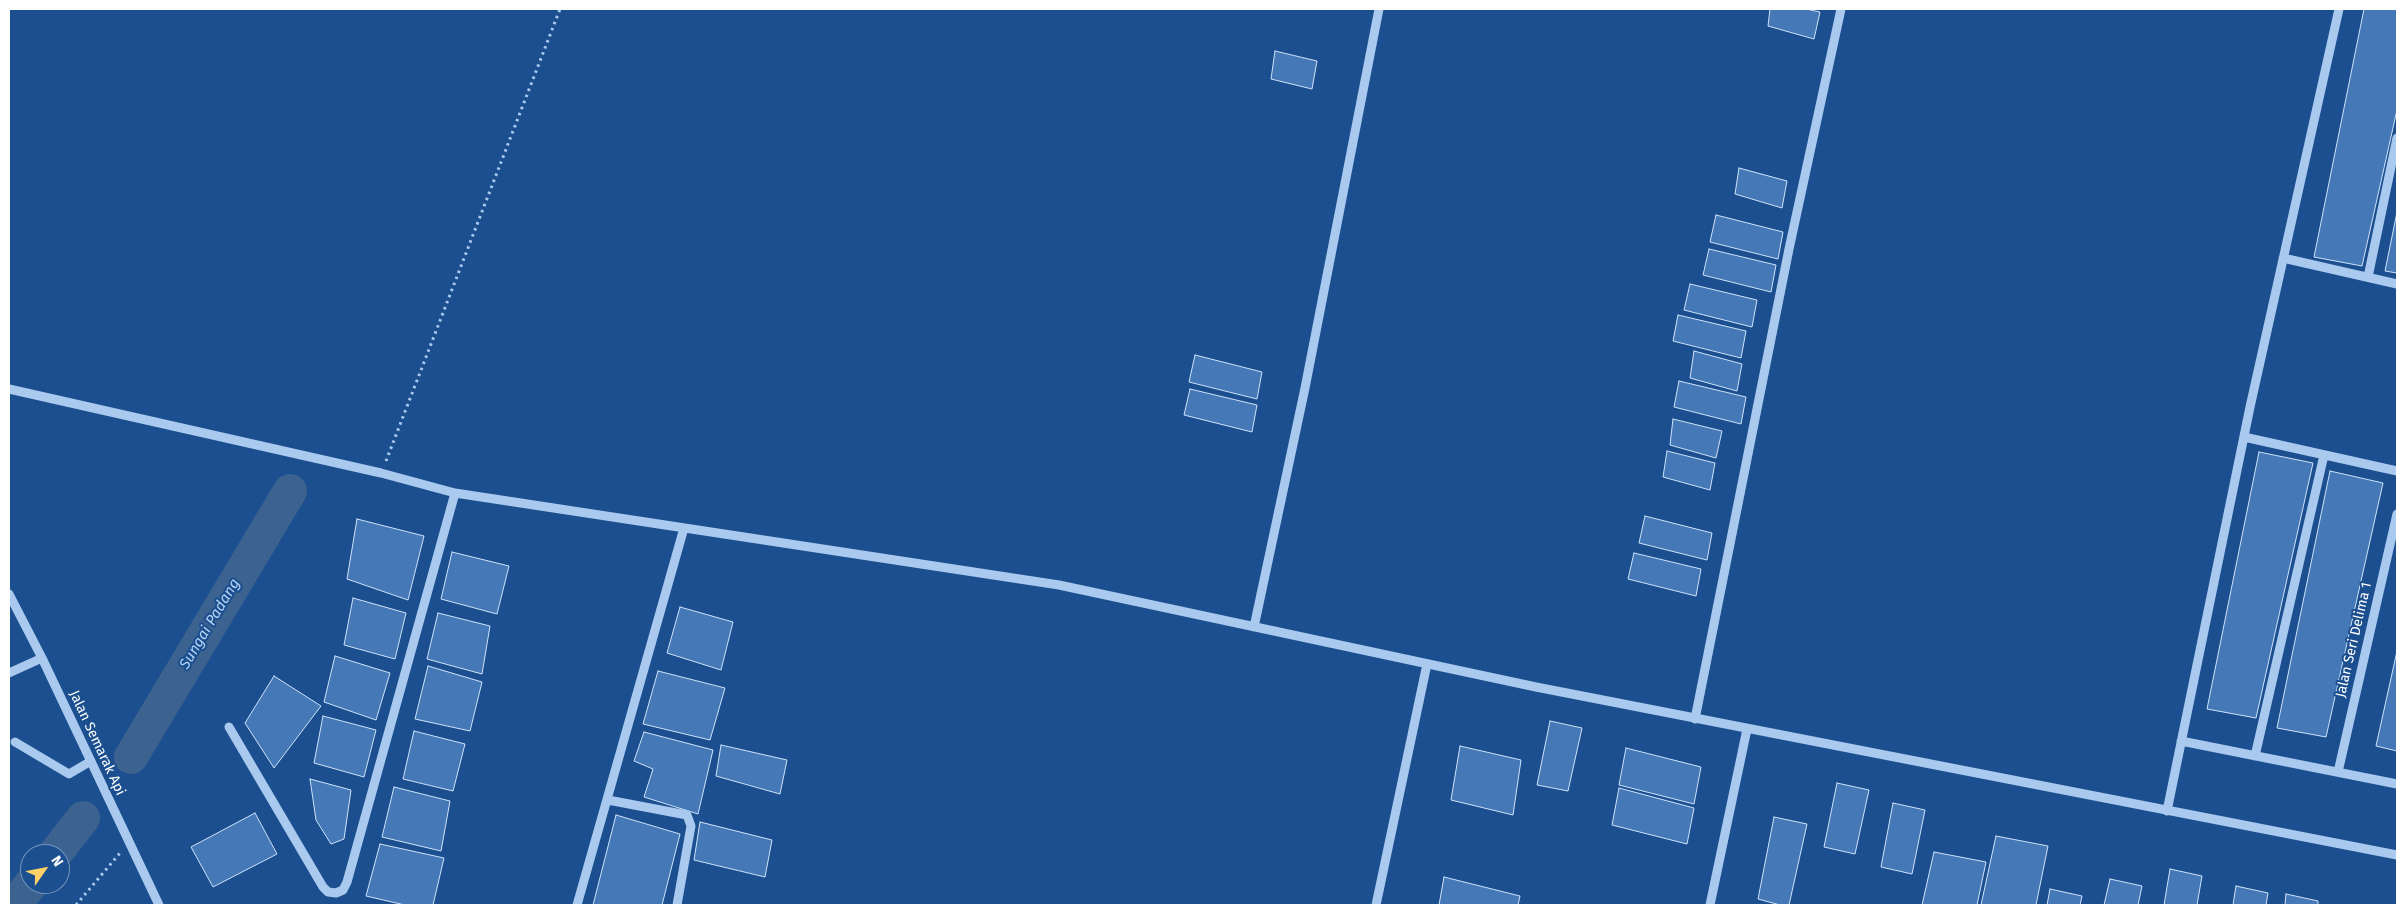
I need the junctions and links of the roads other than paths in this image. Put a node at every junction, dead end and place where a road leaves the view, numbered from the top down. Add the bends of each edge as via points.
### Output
1 (1379, 9) edge
2 (1841, 9) edge
3 (2339, 9) edge
4 (2397, 138) edge
5 (2283, 258) junction
6 (2368, 277) junction
7 (2397, 284) edge
8 (9, 389) edge
9 (2244, 437) junction
10 (2324, 455) junction
11 (2397, 472) edge
12 (455, 493) junction
13 (2397, 514) edge
14 (684, 528) junction
15 (9, 594) edge
16 (1254, 627) junction
17 (42, 658) junction
18 (1427, 664) junction
19 (9, 673) edge
20 (1696, 719) junction
21 (229, 727) dead end
22 (1747, 729) junction
23 (2181, 741) junction
24 (15, 742) dead end
25 (2255, 756) junction
26 (91, 761) junction
27 (2338, 772) junction
28 (2397, 784) edge
29 (608, 800) junction
30 (2167, 811) junction
31 (2397, 855) edge
32 (159, 905) edge
33 (577, 905) edge
34 (677, 905) edge
35 (1376, 905) edge
36 (1710, 905) edge

1 - 16 street
2 - 20 street via 1789,249
3 - 5 street
4 - 6 street
5 - 6 street
5 - 9 street
6 - 7 street
8 - 12 street via 381,473
9 - 10 street
9 - 23 street
10 - 11 street
10 - 25 street
12 - 14 street
12 - 21 street via 343,890 328,892 323,886
13 - 27 street, Jalan Seri Delima 1
14 - 16 street via 1059,586
14 - 29 street
15 - 17 street, Jalan Semarak Api
16 - 18 street
17 - 19 street
17 - 26 street, Jalan Semarak Api
18 - 20 street
18 - 35 street
20 - 22 street
22 - 30 street
22 - 36 street
23 - 25 street
23 - 30 street
24 - 26 street via 69,774
25 - 27 street
26 - 32 street, Jalan Semarak Api
27 - 28 street
29 - 33 street
29 - 34 street via 687,815 691,826
30 - 31 street

